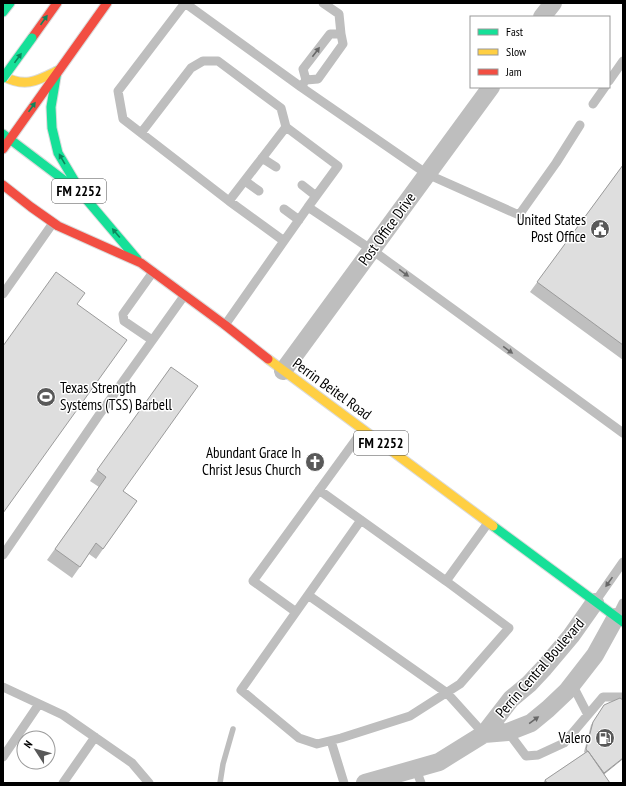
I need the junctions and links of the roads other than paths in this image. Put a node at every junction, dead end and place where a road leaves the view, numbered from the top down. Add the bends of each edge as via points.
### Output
1 (10, 3) edge
2 (57, 3) edge
3 (107, 3) edge
4 (185, 3) edge
5 (324, 3) edge
6 (553, 3) edge
7 (3, 12) edge
8 (543, 16) edge
9 (341, 34) junction
10 (623, 61) edge
11 (58, 72) junction
12 (3, 77) edge
13 (610, 80) edge
14 (304, 83) junction
15 (490, 88) edge
16 (604, 88) edge
17 (593, 104) dead end
18 (580, 125) dead end
19 (286, 127) junction
20 (141, 133) junction
21 (6, 136) edge
22 (3, 149) edge
23 (262, 158) junction
24 (276, 167) dead end
25 (427, 174) junction
26 (245, 181) junction
27 (3, 185) edge
28 (302, 185) dead end
29 (259, 191) dead end
30 (82, 193) junction
31 (316, 196) junction
32 (229, 201) junction
33 (18, 207) dead end
34 (31, 207) junction
35 (308, 207) junction
36 (284, 209) dead end
37 (299, 220) junction
38 (53, 223) junction
39 (284, 241) junction
40 (372, 250) junction
41 (141, 263) junction
42 (153, 272) junction
43 (3, 294) edge
44 (184, 296) junction
45 (225, 325) junction
46 (152, 340) junction
47 (283, 371) junction
48 (363, 430) junction
49 (623, 433) edge
50 (319, 490) junction
51 (361, 520) junction
52 (488, 522) junction
53 (3, 555) edge
54 (623, 562) edge
55 (446, 581) junction
56 (308, 595) junction
57 (595, 602) junction
58 (296, 612) junction
59 (621, 614) edge
60 (572, 684) junction
61 (3, 687) edge
62 (447, 693) junction
63 (623, 697) edge
64 (39, 704) junction
65 (588, 715) junction
66 (508, 732) junction
67 (484, 734) junction
68 (95, 737) junction
69 (330, 740) junction
70 (3, 757) edge
71 (418, 776) edge
72 (63, 783) edge
73 (149, 783) edge
74 (344, 783) edge
75 (365, 783) edge

1 - 7 main road
12 -> 2 main road, bridge
3 - 11 main road
4 - 14 lane
4 - 20 lane via 118,91 123,119
5 - 9 lane via 339,14
6 - 8 street
9 - 14 lane via 343,44 318,79
14 -> 9 lane via 303,69 330,34
10 - 13 lane
11 - 12 main road via 26,84
21 -> 11 main road
30 -> 11 main road via 58,153 52,128 51,107
14 - 25 lane
15 - 25 street, Post Office Drive
16 - 17 lane
18 - 25 lane via 519,215
19 - 20 lane via 281,108 218,61 203,61 191,68
19 - 23 lane
19 - 31 lane via 338,166
20 - 32 lane
21 - 22 main road
21 - 30 main road, Perrin Beitel Road / FM 2252
23 - 24 lane
23 - 26 lane
25 - 40 street, Post Office Drive
26 - 29 lane
26 - 32 lane
27 - 34 main road, Perrin Beitel Road / FM 2252
28 - 31 lane
41 -> 30 main road, Perrin Beitel Road / FM 2252
31 - 35 lane
32 - 39 lane
33 - 34 main road
34 - 38 main road, Perrin Beitel Road / FM 2252
35 - 37 lane
35 - 40 lane
36 - 37 lane
37 - 39 lane
38 - 41 main road, Perrin Beitel Road / FM 2252
38 - 43 lane
39 - 45 lane
40 - 47 street, Post Office Drive
40 -> 49 lane
41 - 42 main road, Perrin Beitel Road / FM 2252
42 - 44 main road, Perrin Beitel Road / FM 2252
42 - 46 lane via 123,314 124,321
44 - 45 main road, Perrin Beitel Road / FM 2252
44 - 46 lane
45 - 47 main road, Perrin Beitel Road / FM 2252
46 - 53 lane
47 - 48 main road, Perrin Beitel Road / FM 2252
48 - 50 lane
48 - 52 main road, Perrin Beitel Road / FM 2252
50 - 51 lane
50 - 58 lane via 253,581
51 - 55 lane
51 - 56 lane
52 - 55 lane
52 - 57 main road, Perrin Beitel Road / FM 2252
54 -> 57 lane
55 - 62 lane via 509,628 460,684
56 - 58 lane
56 - 62 lane
57 - 59 main road, Perrin Beitel Road / FM 2252
57 - 67 street, Perrin Central Boulevard via 567,642 529,684 511,699
58 - 69 lane via 241,690 300,738 317,744
59 - 60 street, Perrin Central Boulevard via 596,655
60 - 65 lane
66 -> 60 street, Perrin Central Boulevard via 531,723
61 - 64 lane
62 - 67 lane
62 - 69 lane via 410,716
63 - 65 lane via 603,697
64 - 68 lane
64 - 70 lane
65 - 66 lane via 564,743 538,755 526,756
66 - 67 street, Perrin Central Boulevard
67 - 71 street, Perrin Central Boulevard
68 - 72 lane
68 - 73 lane via 132,763
69 - 74 lane
71 - 75 street, Perrin Central Boulevard

